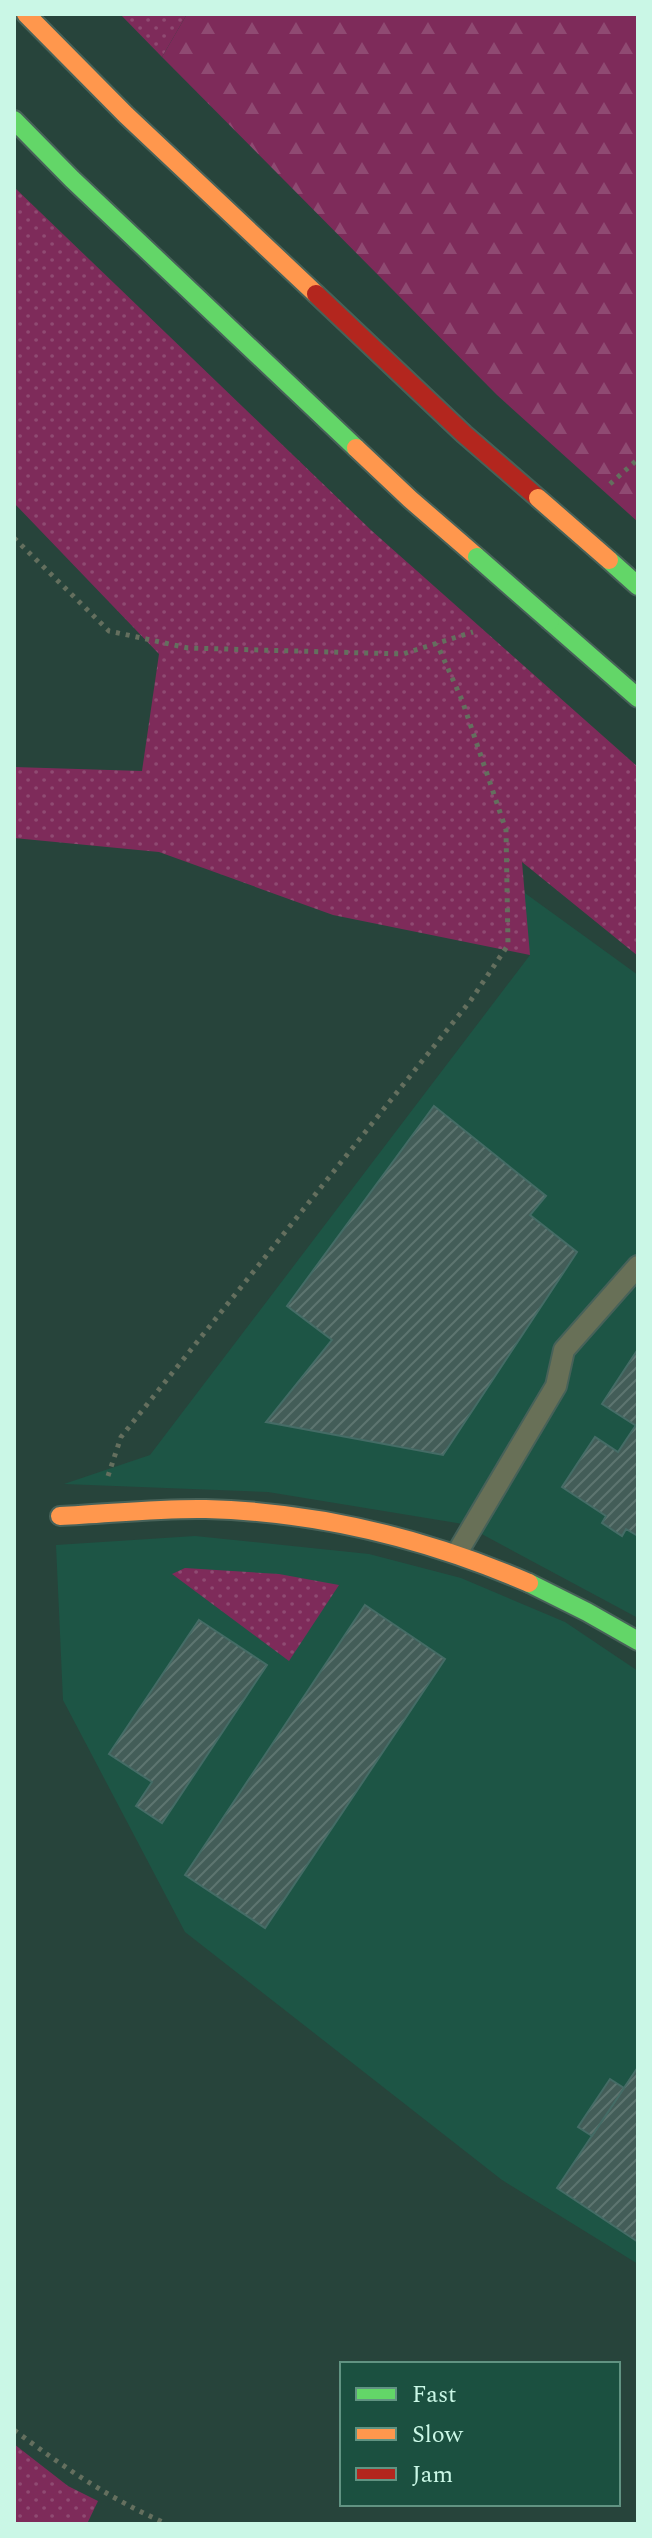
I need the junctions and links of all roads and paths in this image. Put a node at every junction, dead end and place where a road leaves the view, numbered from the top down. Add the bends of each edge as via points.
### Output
1 (26, 14) edge
2 (14, 120) edge
3 (638, 459) edge
4 (610, 484) dead end
5 (14, 538) edge
6 (638, 586) edge
7 (473, 632) dead end
8 (437, 644) junction
9 (638, 698) edge
10 (638, 1266) edge
11 (95, 1514) junction
12 (60, 1516) dead end
13 (457, 1553) junction
14 (638, 1641) edge
15 (14, 2430) edge
16 (167, 2524) edge

1 - 6 main road, bridge via 464,434
2 - 9 main road, bridge via 410,499
3 - 4 path
5 - 8 path via 109,631 188,648 403,654
7 - 8 path
8 - 11 path via 506,830 508,945 471,1000 121,1437
10 - 13 lane via 564,1350 556,1386
11 - 12 main road
11 - 13 main road via 206,1509 308,1516 406,1536
13 - 14 main road via 562,1596
15 - 16 path via 125,2506

